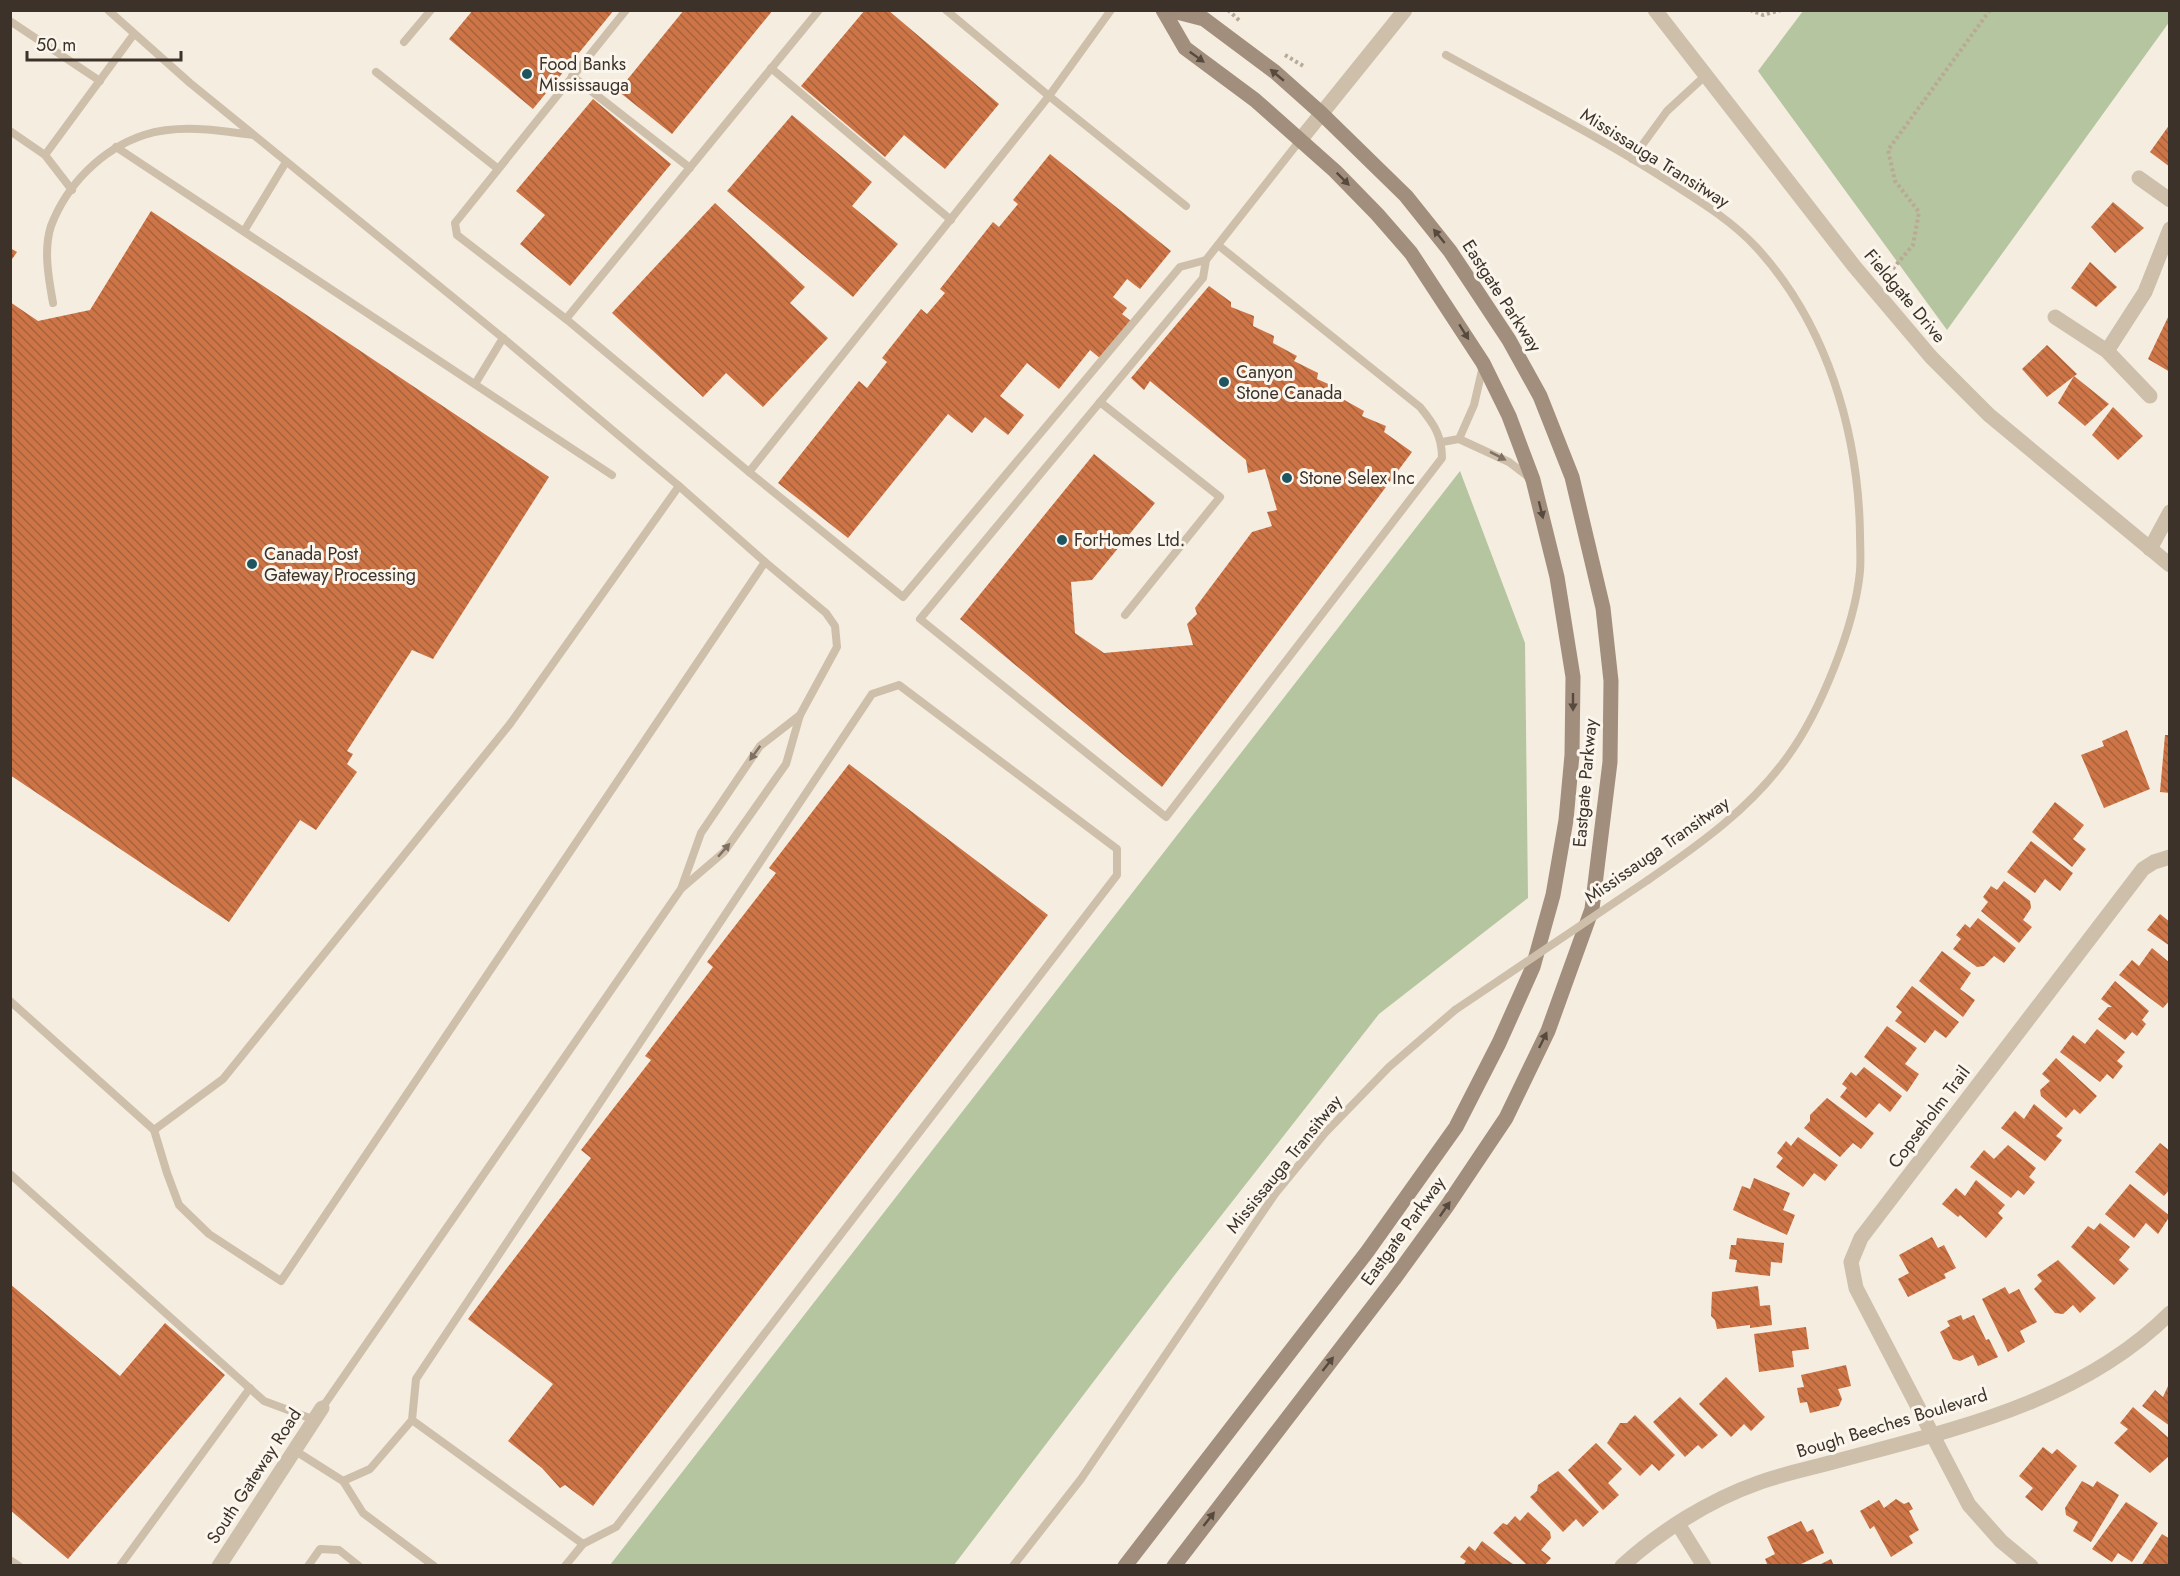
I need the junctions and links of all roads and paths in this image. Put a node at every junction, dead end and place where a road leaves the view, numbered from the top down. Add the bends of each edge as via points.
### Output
1 (108, 10) edge
2 (626, 10) edge
3 (819, 10) edge
4 (946, 10) edge
5 (1111, 10) edge
6 (1163, 10) edge
7 (1169, 10) edge
8 (1405, 10) edge
9 (1655, 10) edge
10 (1750, 10) edge
11 (1781, 10) edge
12 (1990, 10) edge
13 (429, 11) edge
14 (10, 21) edge
15 (134, 34) junction
16 (404, 42) dead end
17 (1446, 55) dead end
18 (771, 68) junction
19 (376, 72) dead end
20 (572, 76) junction
21 (1705, 76) junction
22 (100, 81) junction
23 (1048, 96) junction
24 (1321, 113) junction
25 (10, 131) edge
26 (254, 135) junction
27 (1301, 139) junction
28 (116, 147) junction
29 (45, 155) junction
30 (1632, 159) junction
31 (286, 162) junction
32 (498, 168) junction
33 (690, 168) junction
34 (2139, 178) dead end
35 (72, 190) junction
36 (2169, 200) edge
37 (1186, 206) dead end
38 (951, 220) junction
39 (2169, 229) edge
40 (244, 231) junction
41 (1218, 245) junction
42 (1206, 260) junction
43 (1875, 290) junction
44 (54, 303) dead end
45 (2055, 317) dead end
46 (567, 319) junction
47 (503, 338) junction
48 (2108, 351) junction
49 (1483, 363) junction
50 (475, 384) junction
51 (2150, 396) dead end
52 (1100, 402) junction
53 (1459, 439) junction
54 (1442, 442) junction
55 (749, 472) junction
56 (612, 475) dead end
57 (1533, 480) junction
58 (679, 486) junction
59 (2169, 512) edge
60 (2150, 549) junction
61 (765, 562) junction
62 (2169, 565) edge
63 (1125, 615) dead end
64 (800, 715) junction
65 (2169, 857) edge
66 (681, 889) junction
67 (10, 1001) edge
68 (154, 1130) junction
69 (10, 1174) edge
70 (2169, 1313) edge
71 (250, 1388) junction
72 (318, 1414) junction
73 (412, 1420) junction
74 (1932, 1435) junction
75 (294, 1450) junction
76 (343, 1481) junction
77 (1678, 1524) junction
78 (583, 1544) junction
79 (10, 1560) edge
80 (19, 1566) edge
81 (120, 1566) edge
82 (219, 1566) edge
83 (308, 1566) edge
84 (359, 1566) edge
85 (434, 1566) edge
86 (565, 1566) edge
87 (1012, 1566) edge
88 (1125, 1566) edge
89 (1174, 1566) edge
90 (1622, 1566) edge
91 (1704, 1566) edge
92 (2031, 1566) edge

1 - 15 lane
2 - 20 lane
3 - 18 lane
4 - 23 lane
5 - 23 lane
6 -> 27 main road, Eastgate Parkway via 1185,48
24 -> 7 main road, Eastgate Parkway via 1275,72 1204,20
8 - 24 street
9 - 21 street, Fieldgate Drive
10 - 11 path via 1763,15
12 - 43 path via 1888,150 1895,182 1919,212 1913,245
13 - 16 lane
14 - 22 lane
15 - 22 lane
15 - 26 lane
17 - 30 lane, Mississauga Transitway
18 - 33 lane
18 - 38 lane
19 - 32 lane
20 - 32 lane
20 - 33 lane
21 - 30 lane via 1667,111
21 - 43 street, Fieldgate Drive
22 - 29 lane
23 - 37 lane
23 - 38 lane
24 - 27 street
89 -> 24 main road, Eastgate Parkway via 1394,1279 1506,1118 1548,1031 1592,909 1610,762 1611,681 1603,608 1572,477 1540,396 1509,340 1450,251 1406,196
25 - 29 lane
26 - 28 lane via 182,129 144,135
26 - 31 lane
27 - 41 lane
27 -> 49 main road, Eastgate Parkway via 1411,253
28 - 35 lane via 96,159
28 - 40 lane
29 - 35 lane
30 - 87 lane, Mississauga Transitway, bridge via 1717,213 1756,248 1784,285 1827,362 1851,437 1859,500 1860,572 1847,630 1823,694 1789,755 1743,809 1648,880 1455,1010 1381,1075 1325,1133 1275,1194 1081,1479
31 - 40 lane
31 - 47 lane
32 - 46 lane via 455,223 457,235
33 - 46 lane
34 - 36 street
35 - 44 lane via 51,227 47,269
38 - 55 lane
39 - 48 street via 2145,292
40 - 50 lane
41 - 42 lane
41 - 54 lane via 1420,407
42 - 52 lane via 1203,278
42 - 55 lane via 1180,267 903,597
43 - 60 street, Fieldgate Drive via 1931,357 1989,416
45 - 48 street
46 - 55 lane
47 - 50 lane
47 - 58 lane
48 - 51 street
49 - 53 lane via 1474,405
49 - 57 main road, Eastgate Parkway via 1509,416
50 - 56 lane
52 - 54 lane via 920,619 1166,817 1442,458
52 - 63 lane via 1220,497
53 - 54 lane
53 -> 57 lane via 1509,462
57 -> 88 main road, Eastgate Parkway via 1557,577 1573,677 1566,820 1553,895 1533,967 1456,1127 1367,1252
58 - 61 lane
58 - 68 lane via 510,724 223,1079
59 - 60 street
60 - 62 street, Fieldgate Drive
61 - 64 lane via 826,613 835,626 837,647
61 - 68 lane via 280,1281 209,1234 179,1205
64 -> 66 lane via 760,746 701,832
66 -> 64 lane via 724,852 786,764
65 - 74 street, Copseholm Trail via 2143,869 1856,1245 1851,1262 1853,1280
66 - 72 lane
67 - 68 lane
69 - 71 lane
70 - 74 street, Bough Beeches Boulevard via 2117,1358 2077,1382
71 - 72 lane via 264,1401
71 - 81 lane
72 - 75 street, South Gateway Road
73 - 76 lane via 370,1469
73 - 78 lane
73 - 78 lane via 416,1379 872,694 899,685 1117,849 1118,875 616,1527
74 - 77 street, Bough Beeches Boulevard via 1758,1483
74 - 92 street, Copseholm Trail via 1969,1505 2001,1541
75 - 76 lane
75 - 82 street, South Gateway Road
76 - 85 lane via 363,1513
77 - 90 street, Bough Beeches Boulevard
77 - 91 street
78 - 86 lane
79 - 80 lane
83 - 84 lane via 320,1549 339,1550

